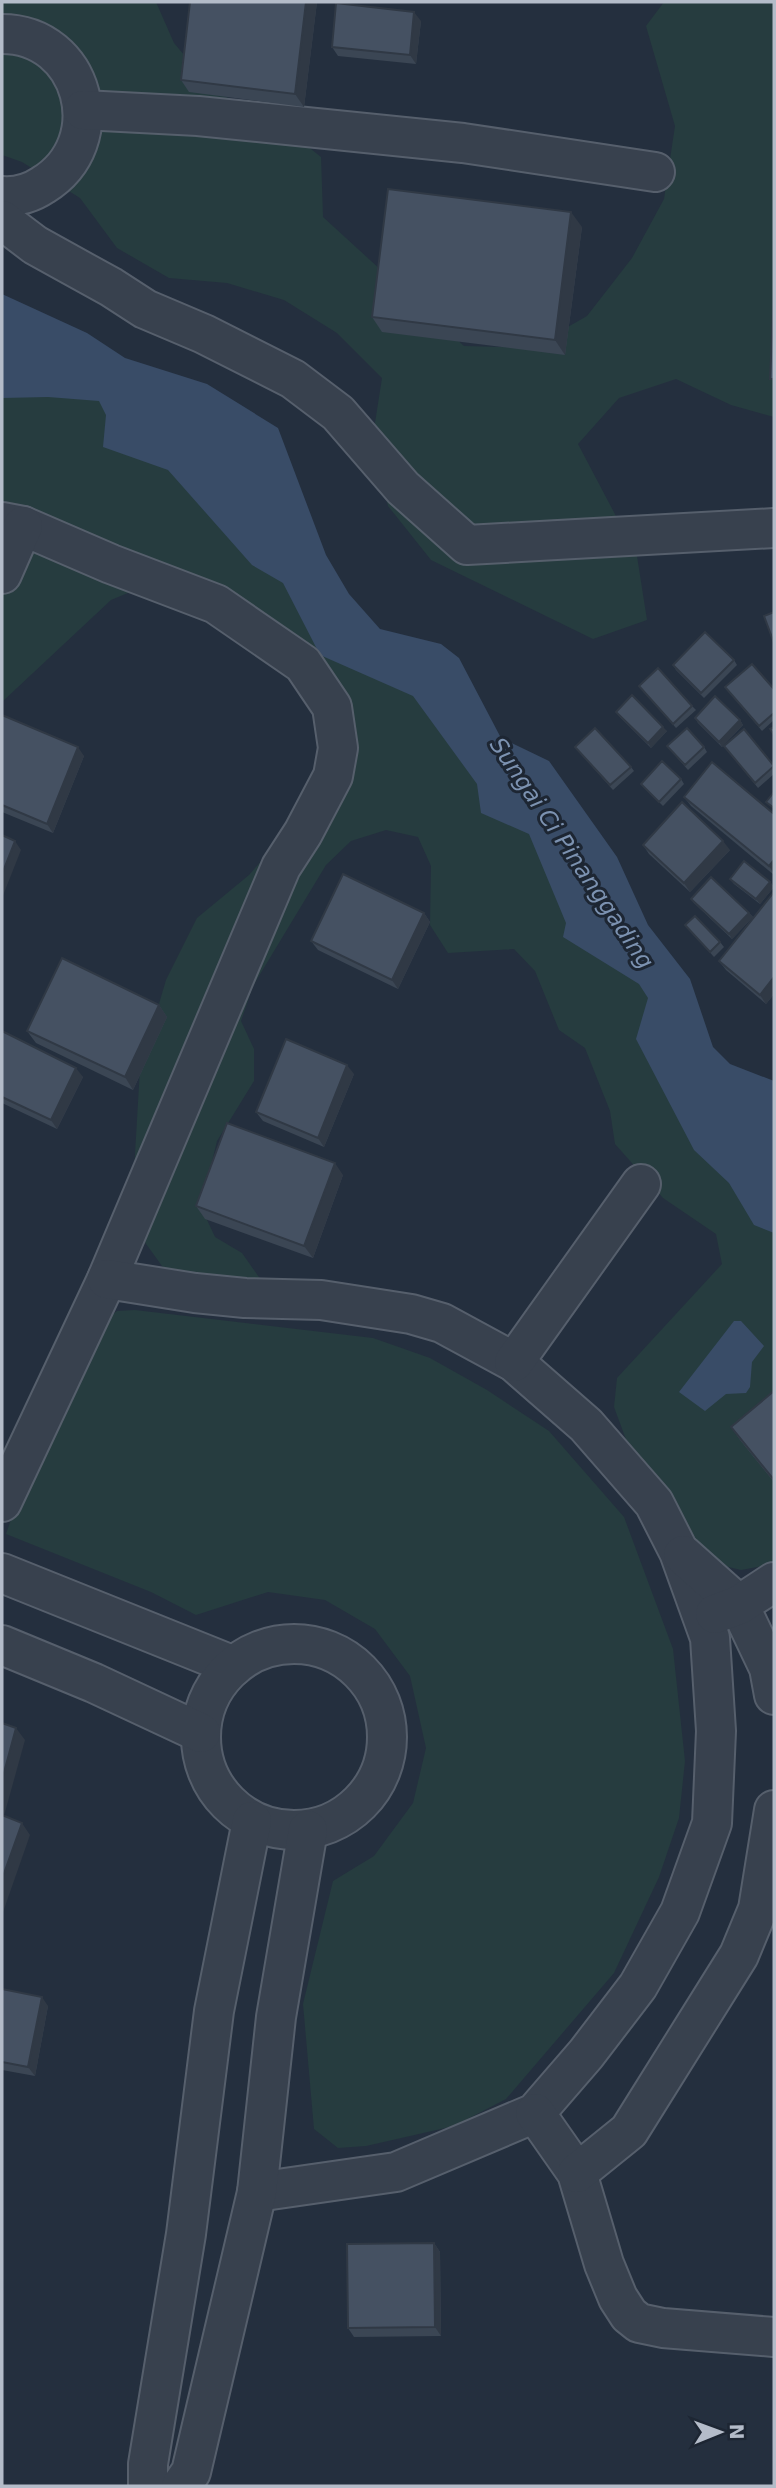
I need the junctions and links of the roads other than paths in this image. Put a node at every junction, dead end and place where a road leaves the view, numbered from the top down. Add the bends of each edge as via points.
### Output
1 (2, 34) edge
2 (83, 110) junction
3 (655, 172) dead end
4 (2, 196) edge
5 (2, 220) edge
6 (12, 524) edge
7 (774, 528) edge
8 (2, 574) edge
9 (641, 1184) dead end
10 (107, 1279) junction
11 (514, 1362) junction
12 (2, 1502) edge
13 (679, 1552) junction
14 (2, 1573) edge
15 (774, 1582) edge
16 (739, 1605) junction
17 (704, 1619) junction
18 (2, 1645) edge
19 (234, 1666) junction
20 (774, 1695) edge
21 (201, 1733) junction
22 (774, 1810) edge
23 (252, 1821) junction
24 (308, 1830) junction
25 (766, 1910) edge
26 (535, 2113) junction
27 (577, 2173) junction
28 (257, 2192) junction
29 (774, 2337) edge
30 (148, 2486) edge
31 (181, 2486) edge

1 - 2 street via 17,34 42,44 63,60 78,84
2 - 3 street via 198,116 463,143
2 - 4 street via 81,135 55,178 34,191
5 - 7 street via 35,246 145,309 293,379 338,413 403,488 467,545
6 - 8 street
6 - 10 street via 216,604 303,664 332,706 338,748 333,776 281,867
9 - 11 street
10 - 11 street via 195,1293 321,1300 411,1314 442,1324
10 - 12 street
11 - 13 street via 586,1425 654,1503
13 - 16 street
13 - 17 street
14 - 19 street
15 - 16 street
16 - 17 street
16 - 20 street via 769,1668
17 - 26 street via 710,1639 716,1731 712,1823 680,1912 638,1986
18 - 21 street
19 - 21 street via 206,1707
19 - 24 street via 264,1648 298,1643 341,1657 359,1670 380,1698 388,1732 383,1766 366,1797 340,1819
21 - 23 street via 204,1760 214,1784 230,1805
22 - 25 street
23 - 24 street via 279,1829
23 - 30 street via 214,2011
24 - 28 street via 276,2017
25 - 27 street via 629,2131
26 - 27 street
26 - 28 street via 396,2172
27 - 29 street via 604,2264 629,2315 639,2323 663,2328
28 - 31 street via 191,2472

